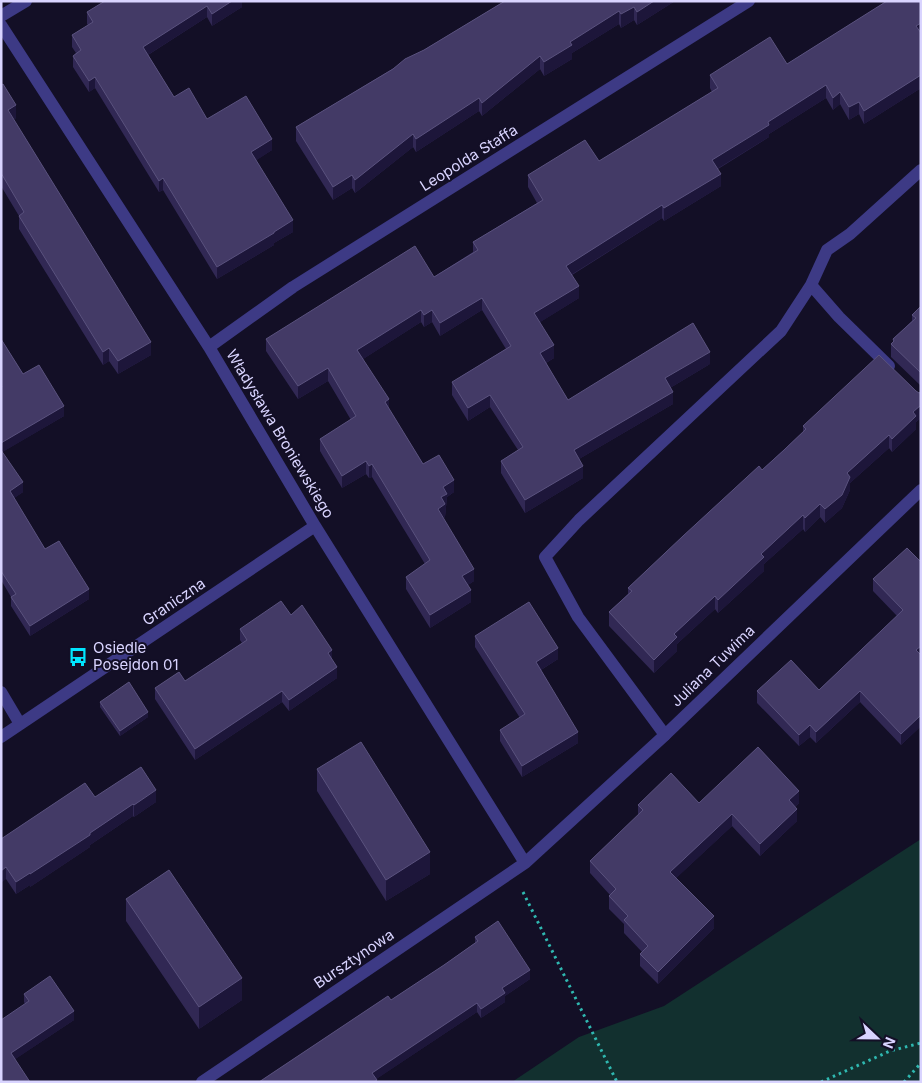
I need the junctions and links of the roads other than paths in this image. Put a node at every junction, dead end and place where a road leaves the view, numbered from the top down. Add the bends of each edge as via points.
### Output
1 (26, 1) edge
2 (749, 1) edge
3 (1, 16) edge
4 (1, 25) edge
5 (921, 170) edge
6 (811, 285) junction
7 (209, 347) junction
8 (900, 378) edge
9 (921, 490) edge
10 (315, 526) junction
11 (1, 692) edge
12 (20, 724) junction
13 (665, 735) junction
14 (1, 737) edge
15 (526, 863) junction
16 (202, 1082) edge

1 - 3 street
2 - 7 street, Leopolda Staffa via 293,287
4 - 7 street, Władysława Broniewskiego
5 - 6 street via 850,234 827,250
6 - 8 street
6 - 13 street via 780,331 586,513 545,557 578,617
7 - 10 street, Władysława Broniewskiego
9 - 13 street, Juliana Tuwima
10 - 12 street, Graniczna
10 - 15 street, Władysława Broniewskiego
11 - 12 street
12 - 14 street, Graniczna
13 - 15 street, Juliana Tuwima
15 - 16 street, Bursztynowa

